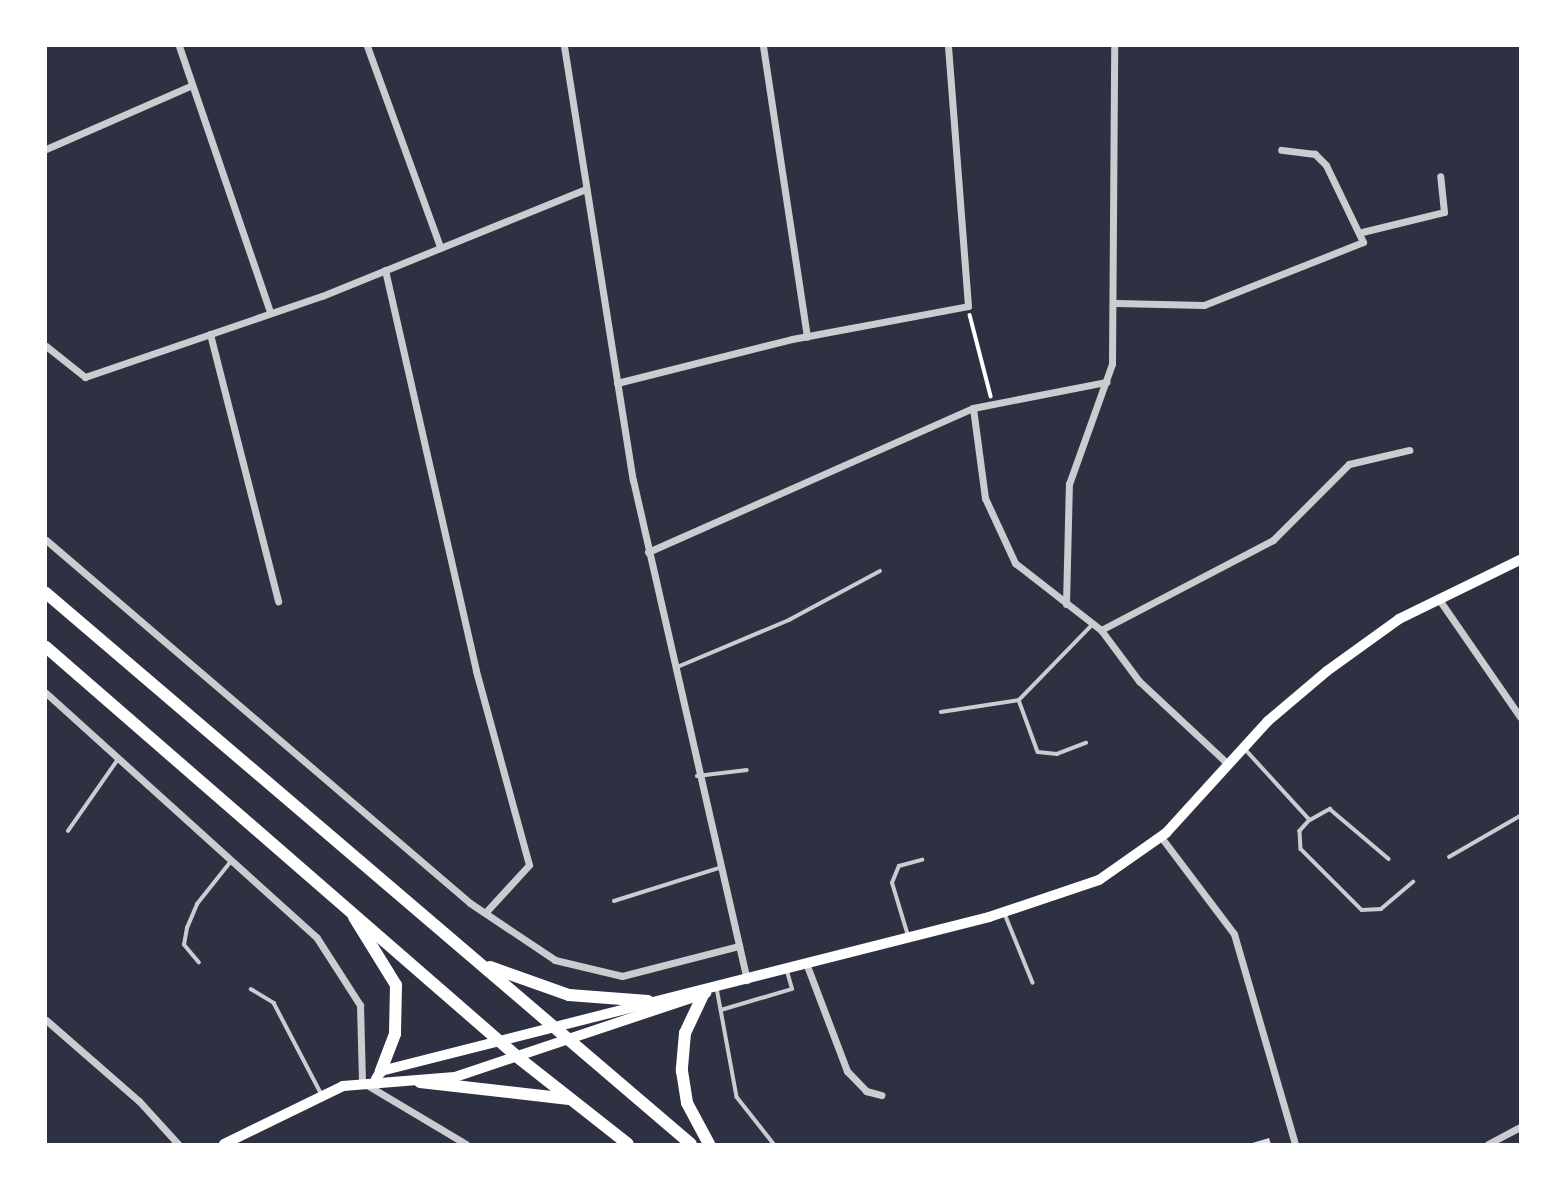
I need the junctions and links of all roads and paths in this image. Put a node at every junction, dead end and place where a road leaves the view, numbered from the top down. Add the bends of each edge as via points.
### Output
1 (179, 46) edge
2 (368, 46) edge
3 (564, 46) edge
4 (763, 46) edge
5 (948, 46) edge
6 (1114, 46) edge
7 (190, 86) junction
8 (46, 149) edge
9 (1281, 150) dead end
10 (1440, 176) dead end
11 (583, 190) junction
12 (1362, 232) junction
13 (440, 247) junction
14 (385, 270) junction
15 (1116, 303) junction
16 (968, 306) junction
17 (270, 312) junction
18 (210, 334) junction
19 (807, 337) junction
20 (46, 346) edge
21 (1106, 382) junction
22 (617, 383) junction
23 (992, 402) junction
24 (973, 408) junction
25 (1409, 450) dead end
26 (46, 540) edge
27 (648, 552) junction
28 (1521, 560) edge
29 (880, 571) dead end
30 (46, 593) edge
31 (1438, 598) junction
32 (278, 601) dead end
33 (1066, 604) junction
34 (1093, 624) junction
35 (1101, 630) junction
36 (46, 647) edge
37 (673, 668) junction
38 (46, 693) edge
39 (1018, 699) junction
40 (941, 712) dead end
41 (1521, 718) edge
42 (1086, 743) dead end
43 (1244, 747) junction
44 (121, 756) junction
45 (1228, 764) junction
46 (747, 770) dead end
47 (696, 776) junction
48 (1521, 816) edge
49 (1310, 820) junction
50 (68, 831) dead end
51 (1161, 837) junction
52 (1449, 857) dead end
53 (233, 858) junction
54 (1389, 859) dead end
55 (922, 860) dead end
56 (719, 868) junction
57 (1413, 882) dead end
58 (614, 901) dead end
59 (346, 905) junction
60 (1004, 912) junction
61 (485, 913) junction
62 (908, 938) junction
63 (738, 946) junction
64 (478, 962) junction
65 (199, 963) dead end
66 (806, 963) junction
67 (787, 970) junction
68 (747, 980) junction
69 (1033, 983) dead end
70 (717, 988) junction
71 (251, 989) dead end
72 (703, 995) junction
73 (649, 1001) junction
74 (721, 1010) junction
75 (46, 1020) edge
76 (559, 1028) junction
77 (575, 1041) junction
78 (504, 1044) junction
79 (520, 1059) junction
80 (379, 1075) junction
81 (362, 1082) junction
82 (420, 1082) junction
83 (322, 1094) junction
84 (881, 1095) dead end
85 (569, 1099) junction
86 (1521, 1127) edge
87 (178, 1144) edge
88 (224, 1144) edge
89 (466, 1144) edge
90 (628, 1144) edge
91 (691, 1144) edge
92 (709, 1144) edge
93 (774, 1144) edge
94 (1295, 1144) edge
95 (1489, 1144) edge

1 - 7 street
2 - 13 street
3 - 11 street
4 - 19 street
5 - 16 street
6 - 15 street
7 - 8 street
7 - 17 street
9 - 12 street via 1320,160
10 - 12 street via 1444,212
11 - 13 street
11 - 22 street
12 - 15 street via 1357,248 1204,305
13 - 14 street
14 - 17 street
14 - 61 street via 476,671 529,865
15 - 21 street
16 - 19 street
16 - 23 path
17 - 18 street
18 - 20 street via 85,377
18 - 32 street
19 - 22 street
21 - 23 street
21 - 33 street via 1069,484
22 - 27 street
23 - 24 street
24 - 27 street
24 - 33 street via 985,498 999,540 1034,583
25 - 35 street via 1349,464 1273,540
26 - 61 street
27 - 37 street
28 - 31 main road
29 - 37 lane via 789,620
30 - 64 highway
31 - 41 street
31 - 43 main road via 1327,671
33 - 34 street
34 - 35 street
34 - 39 lane
35 - 45 street via 1139,681
36 - 59 highway
37 - 47 street
38 - 44 street
39 - 40 lane
39 - 42 lane via 1038,751 1057,754
43 - 45 main road
43 - 49 lane
44 - 50 lane
44 - 53 street
45 - 51 main road
46 - 47 lane
47 - 56 street
48 - 52 lane
49 - 54 lane via 1330,809
49 - 57 lane via 1300,831 1301,849 1362,910 1381,909
51 - 60 main road via 1099,880
51 - 94 street via 1234,934
53 - 65 lane via 187,928 184,945
53 - 81 street via 338,964 360,1005
55 - 62 lane via 899,866 892,883
56 - 58 lane
56 - 63 street
59 - 78 highway
59 - 80 highway via 396,985 395,1034
60 - 62 main road
60 - 69 lane
61 - 63 street via 555,960 621,976
62 - 66 main road
63 - 68 street
64 - 73 highway via 569,995
64 - 76 highway
66 - 67 main road
66 - 84 street via 847,1071 866,1091
67 - 68 main road
67 - 74 lane via 792,989
68 - 70 main road
70 - 72 main road
70 - 73 main road
70 - 74 lane
71 - 83 lane via 274,1003
72 - 77 main road
72 - 92 highway via 684,1033 682,1071 687,1103
73 - 76 main road
74 - 93 lane via 737,1097
75 - 87 street via 139,1101
76 - 77 highway
76 - 78 main road
77 - 79 main road
77 - 91 highway
78 - 79 highway
78 - 80 main road
79 - 82 main road
79 - 85 highway
80 - 81 main road
80 - 82 main road
81 - 83 main road
81 - 89 street
82 - 85 highway
83 - 88 main road
85 - 90 highway
86 - 95 street

